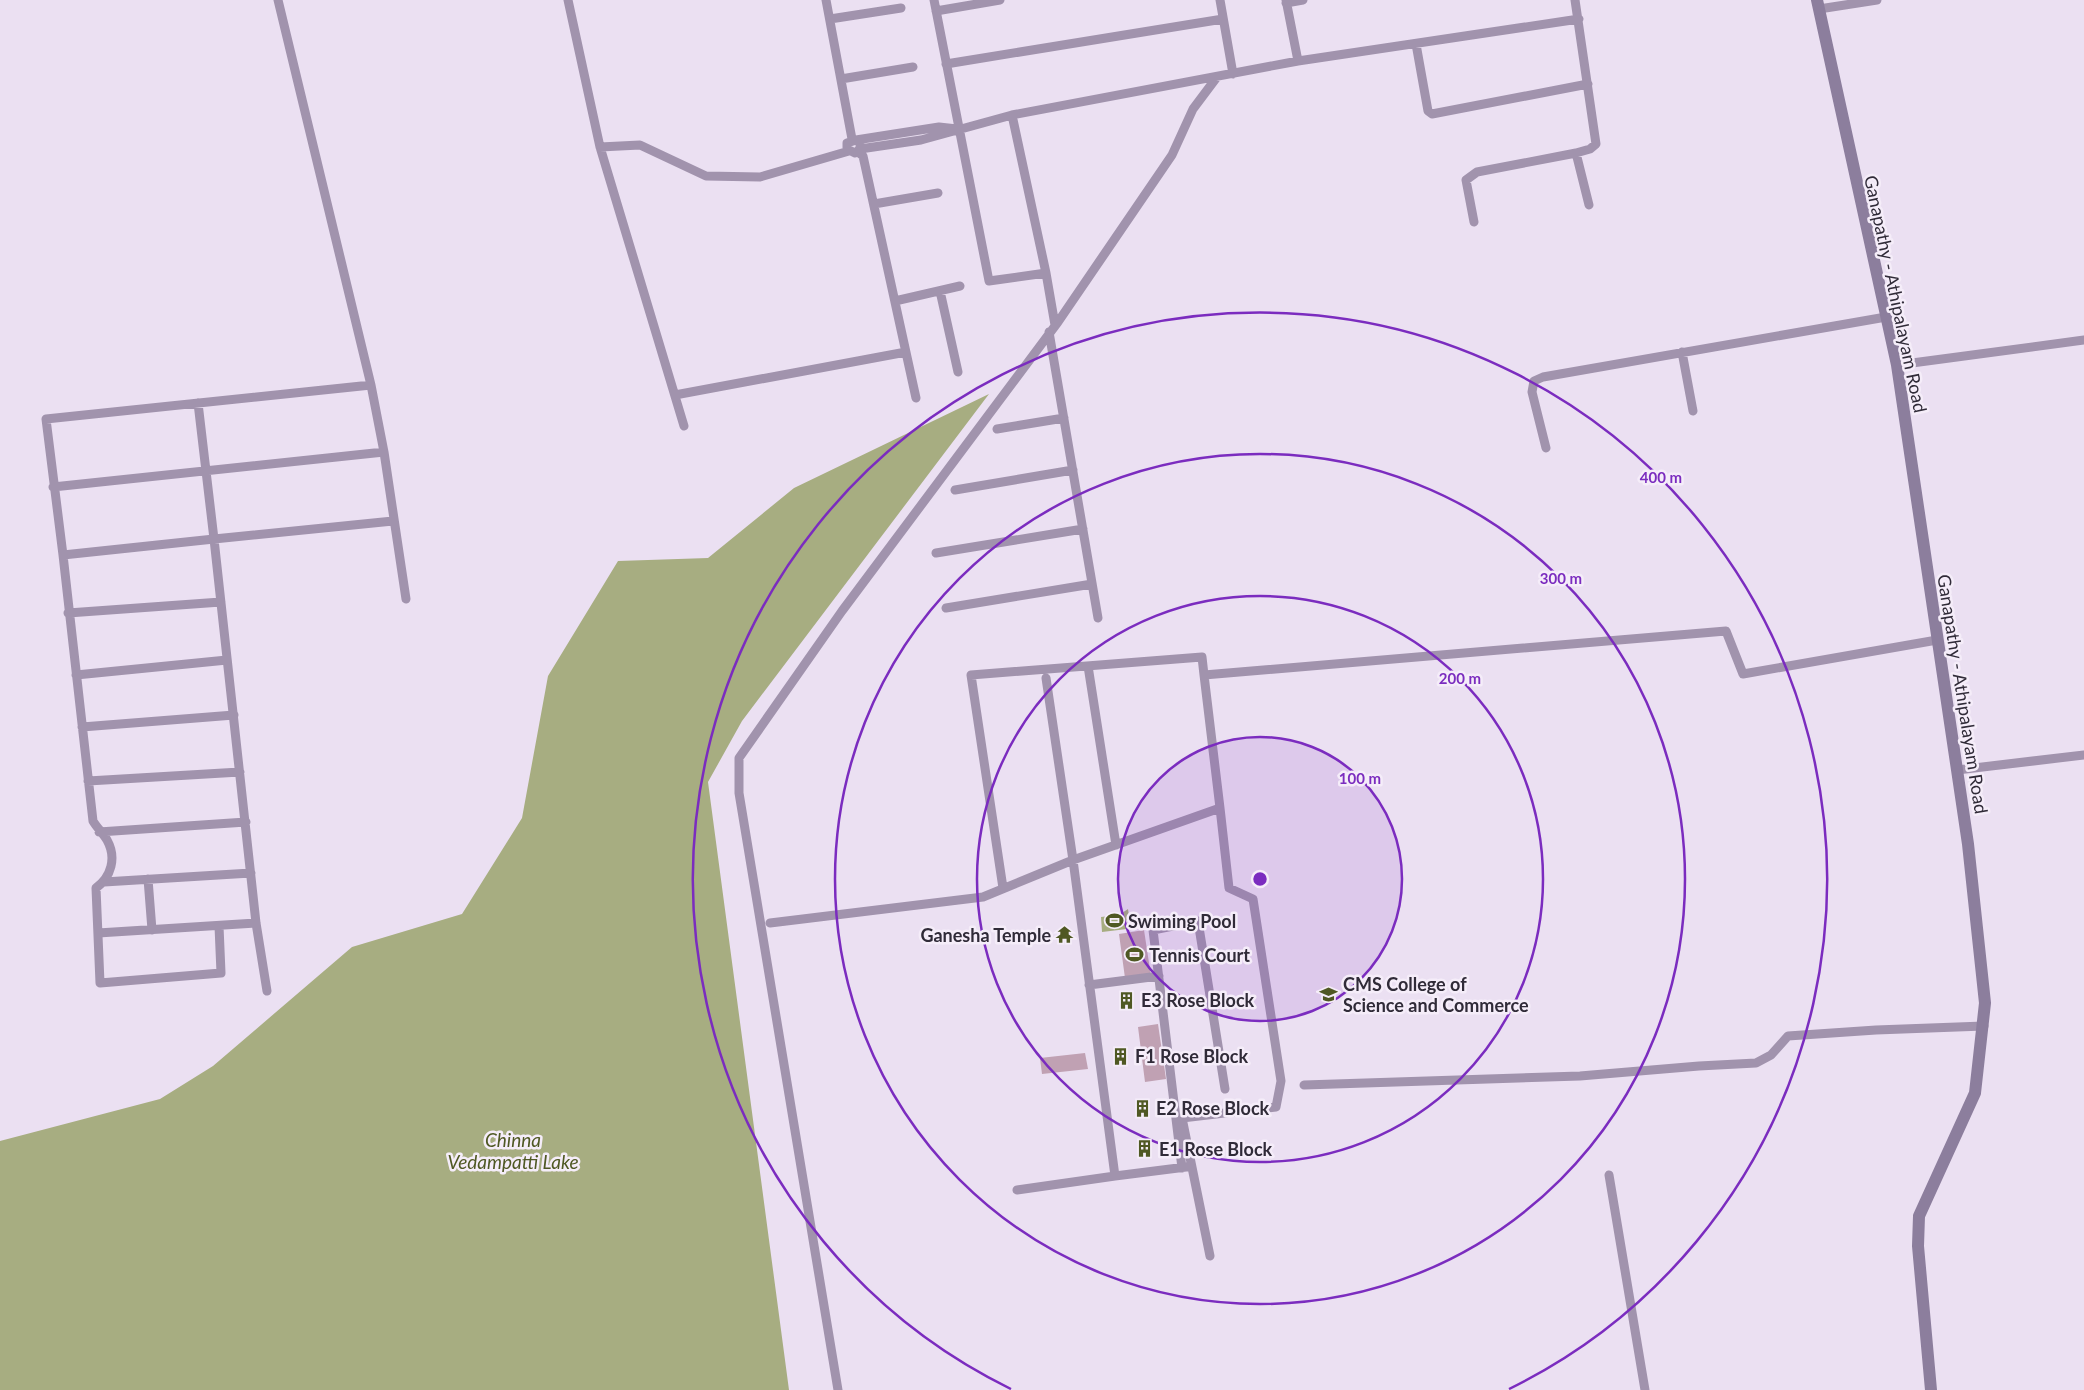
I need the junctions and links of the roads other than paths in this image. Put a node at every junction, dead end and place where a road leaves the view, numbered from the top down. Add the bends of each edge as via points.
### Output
1 (278, 0) edge
2 (568, 0) edge
3 (826, 0) edge
4 (934, 0) edge
5 (1000, 0) edge
6 (1220, 0) edge
7 (1303, 0) edge
8 (1575, 0) edge
9 (1877, 0) edge
10 (1286, 1) edge
11 (1818, 5) edge
12 (902, 8) dead end
13 (936, 12) junction
14 (1223, 19) junction
15 (830, 20) junction
16 (1579, 20) junction
17 (1416, 44) junction
18 (1298, 62) junction
19 (946, 64) junction
20 (913, 67) dead end
21 (1233, 74) junction
22 (1217, 77) junction
23 (841, 79) junction
24 (1588, 84) junction
25 (1012, 115) junction
26 (960, 129) junction
27 (854, 139) junction
28 (600, 147) junction
29 (856, 151) junction
30 (1576, 153) junction
31 (938, 193) dead end
32 (874, 204) junction
33 (1590, 205) dead end
34 (1474, 222) dead end
35 (1046, 273) junction
36 (960, 286) dead end
37 (940, 291) junction
38 (895, 301) junction
39 (1886, 317) junction
40 (1052, 329) junction
41 (2084, 340) edge
42 (906, 352) junction
43 (1682, 352) junction
44 (1897, 365) junction
45 (958, 372) dead end
46 (371, 385) junction
47 (675, 395) junction
48 (916, 398) dead end
49 (198, 403) junction
50 (1693, 411) dead end
51 (1064, 418) junction
52 (684, 426) dead end
53 (997, 429) dead end
54 (1546, 448) dead end
55 (384, 452) junction
56 (1073, 470) junction
57 (206, 472) junction
58 (54, 487) junction
59 (955, 490) dead end
60 (393, 521) junction
61 (1083, 529) junction
62 (214, 539) junction
63 (936, 553) dead end
64 (63, 555) junction
65 (1092, 584) junction
66 (406, 599) dead end
67 (221, 602) junction
68 (946, 608) dead end
69 (68, 613) junction
70 (1098, 618) dead end
71 (1937, 640) junction
72 (227, 660) junction
73 (1088, 666) junction
74 (76, 675) junction
75 (1204, 675) junction
76 (1046, 678) dead end
77 (234, 715) junction
78 (82, 727) junction
79 (2084, 755) edge
80 (1957, 770) junction
81 (240, 772) junction
82 (88, 781) junction
83 (1220, 808) junction
84 (246, 822) junction
85 (99, 832) junction
86 (1116, 845) junction
87 (1072, 860) junction
88 (251, 873) junction
89 (148, 880) junction
90 (104, 882) junction
91 (1003, 888) junction
92 (256, 923) junction
93 (770, 923) dead end
94 (219, 926) junction
95 (152, 930) junction
96 (98, 933) junction
97 (1159, 976) junction
98 (1089, 985) junction
99 (267, 992) dead end
100 (1984, 1026) junction
101 (1304, 1085) dead end
102 (1225, 1089) dead end
103 (1187, 1167) junction
104 (1609, 1175) dead end
105 (1115, 1176) junction
106 (1017, 1190) dead end
107 (1210, 1256) dead end
108 (838, 1390) edge
109 (1645, 1390) edge
110 (1931, 1390) edge

1 - 46 street
2 - 28 street
3 - 15 street
4 - 13 street
5 - 13 street
6 - 14 street
7 - 10 street
8 - 16 street
9 - 11 street
10 - 18 street
11 - 39 main road, Ganapathy - Athipalayam Road
12 - 15 street
13 - 19 street
14 - 19 street
14 - 21 street
15 - 23 street
16 - 17 street
16 - 24 street
17 - 18 street
17 - 24 street via 1428,111 1432,114
18 - 21 street
19 - 26 street
20 - 23 street
21 - 22 street
22 - 25 street
22 - 40 street via 1193,109 1172,155
23 - 27 street
24 - 30 street via 1596,144
25 - 26 street
25 - 35 street
26 - 27 street via 939,127
26 - 29 street via 921,140
26 - 35 street via 989,282
27 - 29 street via 848,143
28 - 29 street via 640,145 706,176 760,177
28 - 47 street
29 - 32 street via 863,156
30 - 33 street
30 - 34 street via 1477,172 1466,180
31 - 32 street
32 - 38 street
35 - 40 street
36 - 37 street
37 - 38 street
37 - 45 street
38 - 42 street
39 - 43 street
39 - 44 main road, Ganapathy - Athipalayam Road
40 - 51 street
40 - 108 street via 842,611 739,758 738,793
41 - 44 street
42 - 47 street
42 - 48 street
43 - 50 street
43 - 54 street via 1534,381 1532,392
44 - 71 main road, Ganapathy - Athipalayam Road
46 - 49 street
46 - 55 street
47 - 52 street
49 - 57 street
49 - 58 street via 46,419
51 - 53 street
51 - 56 street
55 - 57 street
55 - 60 street
56 - 59 street
56 - 61 street
57 - 58 street
57 - 62 street
58 - 64 street
60 - 62 street
60 - 66 street
61 - 63 street
61 - 65 street
62 - 64 street
62 - 67 street
64 - 69 street
65 - 68 street
65 - 70 street
67 - 69 street
67 - 72 street
69 - 74 street
71 - 75 street via 1743,674 1726,631
71 - 80 main road, Ganapathy - Athipalayam Road
72 - 74 street
72 - 77 street
73 - 75 street via 1202,657
73 - 86 street
73 - 91 street via 971,675
74 - 78 street
75 - 83 street
76 - 87 street
77 - 78 street
77 - 81 street
78 - 82 street
79 - 80 street
80 - 100 main road, Ganapathy - Athipalayam Road via 1981,950
81 - 82 street
81 - 84 street
82 - 85 street via 93,820
83 - 86 street
83 - 103 street via 1229,888 1253,898 1282,1081 1276,1108 1182,1118
84 - 85 street
84 - 88 street
85 - 90 street via 107,839 111,850 109,876
86 - 87 street
87 - 91 street
87 - 98 street
88 - 89 street
88 - 92 street
89 - 90 street
89 - 95 street
90 - 96 street via 96,888
91 - 93 street via 983,896
92 - 94 street
92 - 99 street
94 - 95 street
94 - 96 street via 221,973 100,983
95 - 96 street
97 - 98 street
97 - 102 street via 1154,930 1198,921
97 - 103 street
98 - 105 street
100 - 101 street via 1788,1036 1771,1055 1756,1063 1580,1076
100 - 110 main road, Ganapathy - Athipalayam Road via 1975,1093 1918,1216
103 - 105 street
103 - 107 street
104 - 109 street
105 - 106 street

